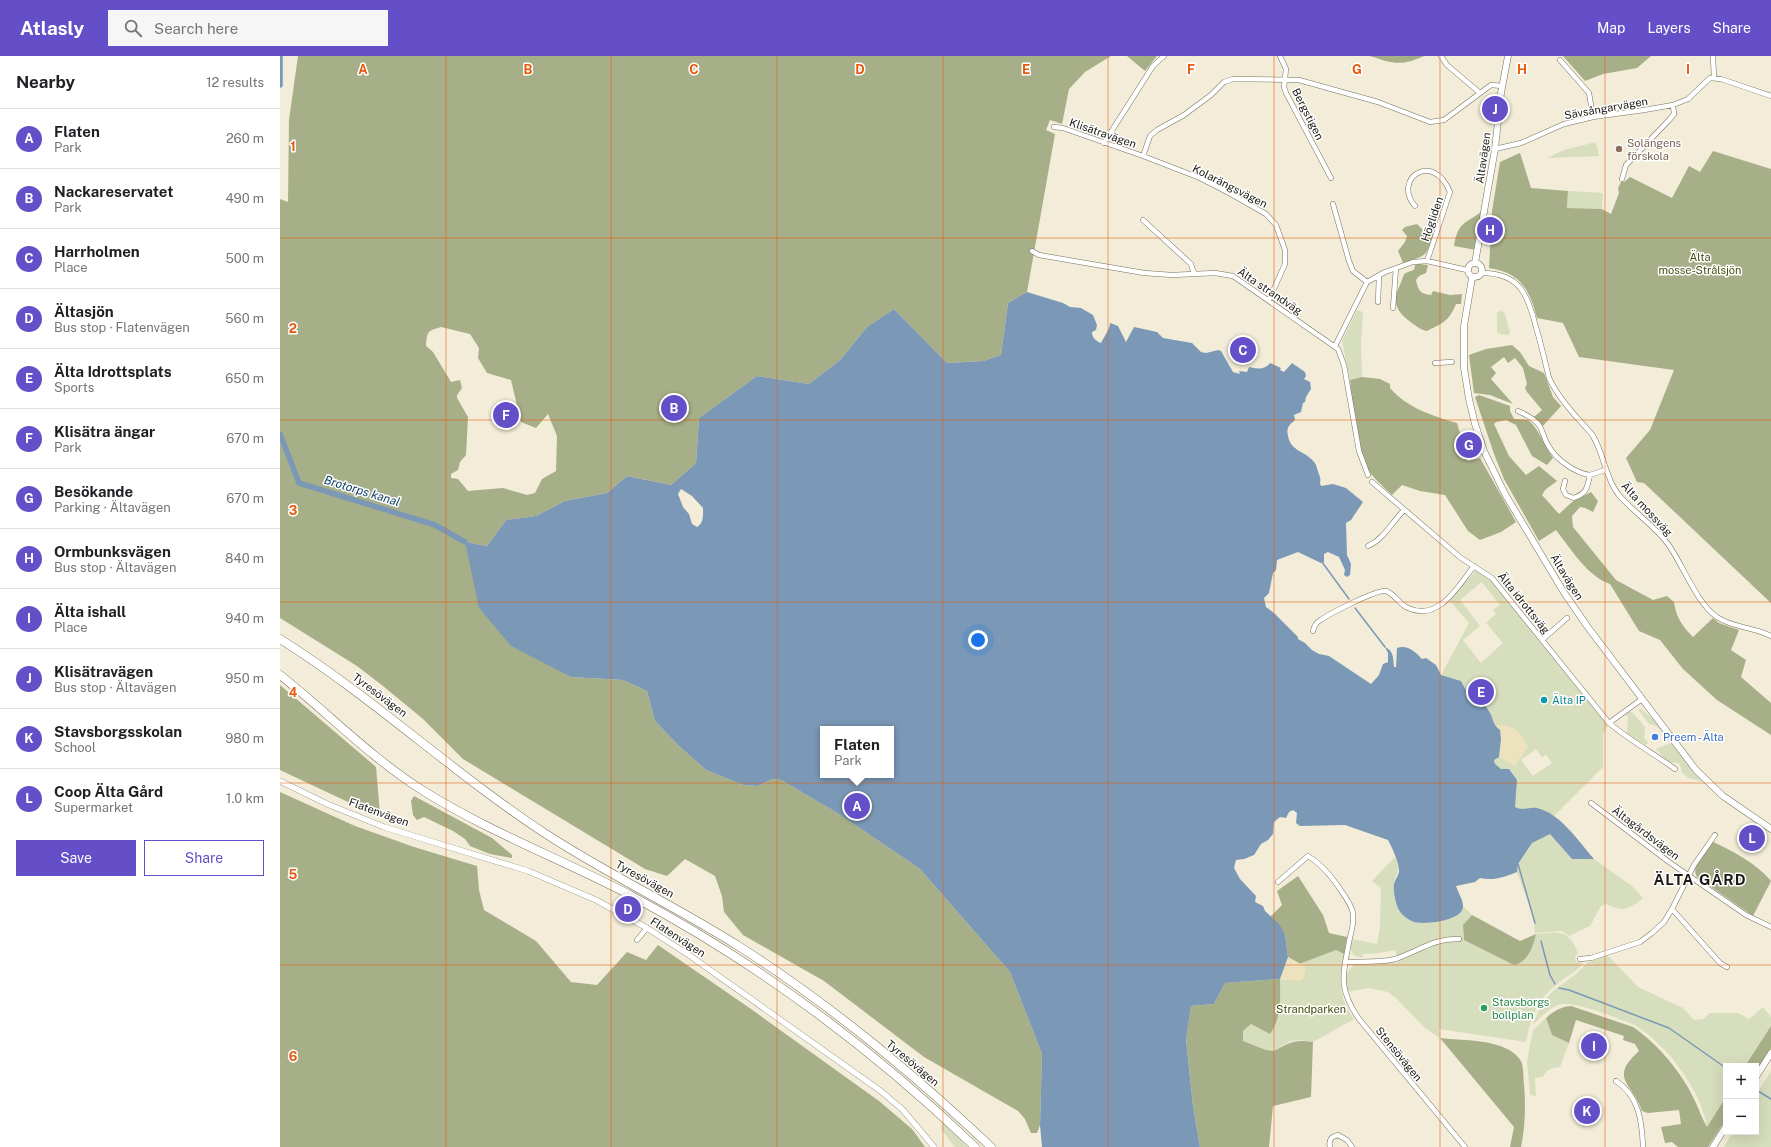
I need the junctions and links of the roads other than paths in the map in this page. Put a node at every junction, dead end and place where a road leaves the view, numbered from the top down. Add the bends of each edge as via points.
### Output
1 (1164, 56) edge
2 (1280, 56) edge
3 (1441, 56) edge
4 (1508, 56) edge
5 (1713, 56) edge
6 (1560, 60) dead end
7 (1714, 78) junction
8 (1285, 80) junction
9 (1503, 86) junction
10 (1480, 93) junction
11 (1771, 96) edge
12 (1673, 105) junction
13 (1593, 117) junction
14 (1054, 127) dead end
15 (1104, 143) junction
16 (1496, 149) junction
17 (1143, 156) junction
18 (1331, 178) dead end
19 (1622, 179) dead end
20 (1334, 204) dead end
21 (1415, 206) dead end
22 (1143, 220) dead end
23 (1032, 251) dead end
24 (1427, 261) junction
25 (1475, 263) junction
26 (1396, 268) junction
27 (1467, 270) junction
28 (1482, 273) junction
29 (1194, 274) junction
30 (1379, 276) junction
31 (1472, 278) junction
32 (1367, 282) junction
33 (1269, 300) junction
34 (1378, 302) dead end
35 (1393, 308) dead end
36 (1335, 346) junction
37 (1452, 362) dead end
38 (1435, 363) dead end
39 (1518, 411) dead end
40 (1605, 470) junction
41 (1368, 475) dead end
42 (1590, 475) junction
43 (1565, 481) dead end
44 (1372, 482) dead end
45 (1404, 510) junction
46 (1368, 546) dead end
47 (1474, 566) junction
48 (1567, 618) dead end
49 (1312, 631) dead end
50 (1771, 636) edge
51 (280, 639) edge
52 (1542, 640) junction
53 (280, 675) edge
54 (1642, 699) junction
55 (1609, 723) junction
56 (1675, 769) dead end
57 (280, 782) edge
58 (1591, 803) dead end
59 (1771, 829) edge
60 (1715, 835) dead end
61 (1689, 875) junction
62 (1278, 882) dead end
63 (1672, 909) junction
64 (1771, 927) edge
65 (647, 928) junction
66 (1458, 939) dead end
67 (637, 940) dead end
68 (1580, 959) dead end
69 (1345, 962) junction
70 (1727, 967) dead end
71 (1771, 1053) edge
72 (1759, 1072) edge
73 (1616, 1081) dead end
74 (1723, 1131) edge
75 (934, 1147) edge
76 (975, 1147) edge
77 (991, 1147) edge
78 (1330, 1147) edge
79 (1352, 1147) edge
80 (1465, 1147) edge
81 (1643, 1147) edge
82 (1713, 1147) edge

1 - 15 street via 1153,66
2 - 8 street, Bergstigen via 1286,69
3 - 10 street via 1447,65
4 - 9 main road, Ältavägen
5 - 7 street
6 - 13 street via 1588,93
7 - 11 street
7 - 12 street, Sävsångarvägen via 1710,78 1688,99
8 - 10 street, Klisätravägen via 1299,80 1378,102 1430,122 1444,120
8 - 17 street, Klisätravägen via 1232,79 1224,82 1184,115 1156,130 1150,136
8 - 18 street, Bergstigen via 1286,93
9 - 10 street, Klisätravägen via 1491,86
9 - 16 main road, Ältavägen
12 - 13 street, Sävsångarvägen
12 - 19 street via 1674,114 1626,165
13 - 16 street, Sävsångarvägen via 1564,124 1521,143
14 - 15 street, Klisätravägen
15 - 17 street, Klisätravägen
16 - 25 main road, Ältavägen
17 - 33 street, Kolarängsvägen via 1213,185 1266,214 1276,225 1285,250 1285,264
20 - 32 street via 1349,262 1353,271
21 - 24 street, Högliden via 1408,195 1409,182 1417,173 1424,170 1432,171 1446,183 1450,192
22 - 29 street via 1191,264
23 - 29 street, Älta strandväg via 1039,255 1144,273
24 - 26 street via 1413,262
24 - 27 street
25 - 27 main road via 1470,264
25 - 28 main road via 1480,265
26 - 30 street
26 - 35 street
27 - 31 main road
28 - 31 main road
28 - 40 street, Älta mossväg via 1503,276 1522,288 1530,306 1549,378 1561,400 1593,436
29 - 33 street, Älta strandväg via 1215,273 1233,276
30 - 32 street
30 - 34 street
31 - 54 main road, Ältavägen via 1464,326 1464,368 1469,399 1484,451 1505,494 1563,591
32 - 36 street
33 - 36 street, Älta strandväg
36 - 41 street, Älta strandväg via 1342,357 1357,444
37 - 38 street
39 - 42 street via 1531,417 1539,425 1554,455 1576,470
40 - 42 street
40 - 50 street, Älta mossväg via 1619,495 1655,528 1668,544 1708,609 1717,617 1735,625
42 - 43 street via 1588,487 1583,494 1574,498 1566,495 1563,489
44 - 45 street, Älta idrottsväg
45 - 46 street via 1383,535
45 - 47 street, Älta idrottsväg
47 - 49 street via 1444,604 1436,608 1423,611 1408,608 1389,592 1382,591 1370,594 1318,622
47 - 52 street, Älta idrottsväg via 1492,578
48 - 52 street
51 - 77 highway, Tyresövägen via 346,683 468,778 537,827 575,852 710,928 812,997 915,1078
52 - 55 street, Älta idrottsväg
53 - 76 highway, Tyresövägen via 379,760 423,790 467,816 631,896 763,976 828,1021 872,1056
54 - 55 street
54 - 59 main road, Ältavägen via 1696,770 1723,796
55 - 56 street, Älta idrottsväg
57 - 65 street, Flatenvägen via 384,827 541,876 596,900
58 - 61 street, Ältagårdsvägen
60 - 61 street
61 - 63 street
61 - 64 street, Ältagårdsvägen via 1746,915
62 - 69 street, Stensövägen via 1308,856 1321,864 1331,875 1353,913
63 - 68 street via 1664,922 1640,942 1591,958
63 - 70 street via 1720,963
65 - 67 street
65 - 75 street, Flatenvägen via 882,1092 907,1114
66 - 69 street via 1433,942 1393,959
69 - 80 street, Stensövägen via 1343,982 1349,1004
71 - 72 main road
73 - 81 street via 1624,1086 1638,1107
74 - 82 main road
78 - 79 street via 1330,1139 1338,1135 1347,1140

